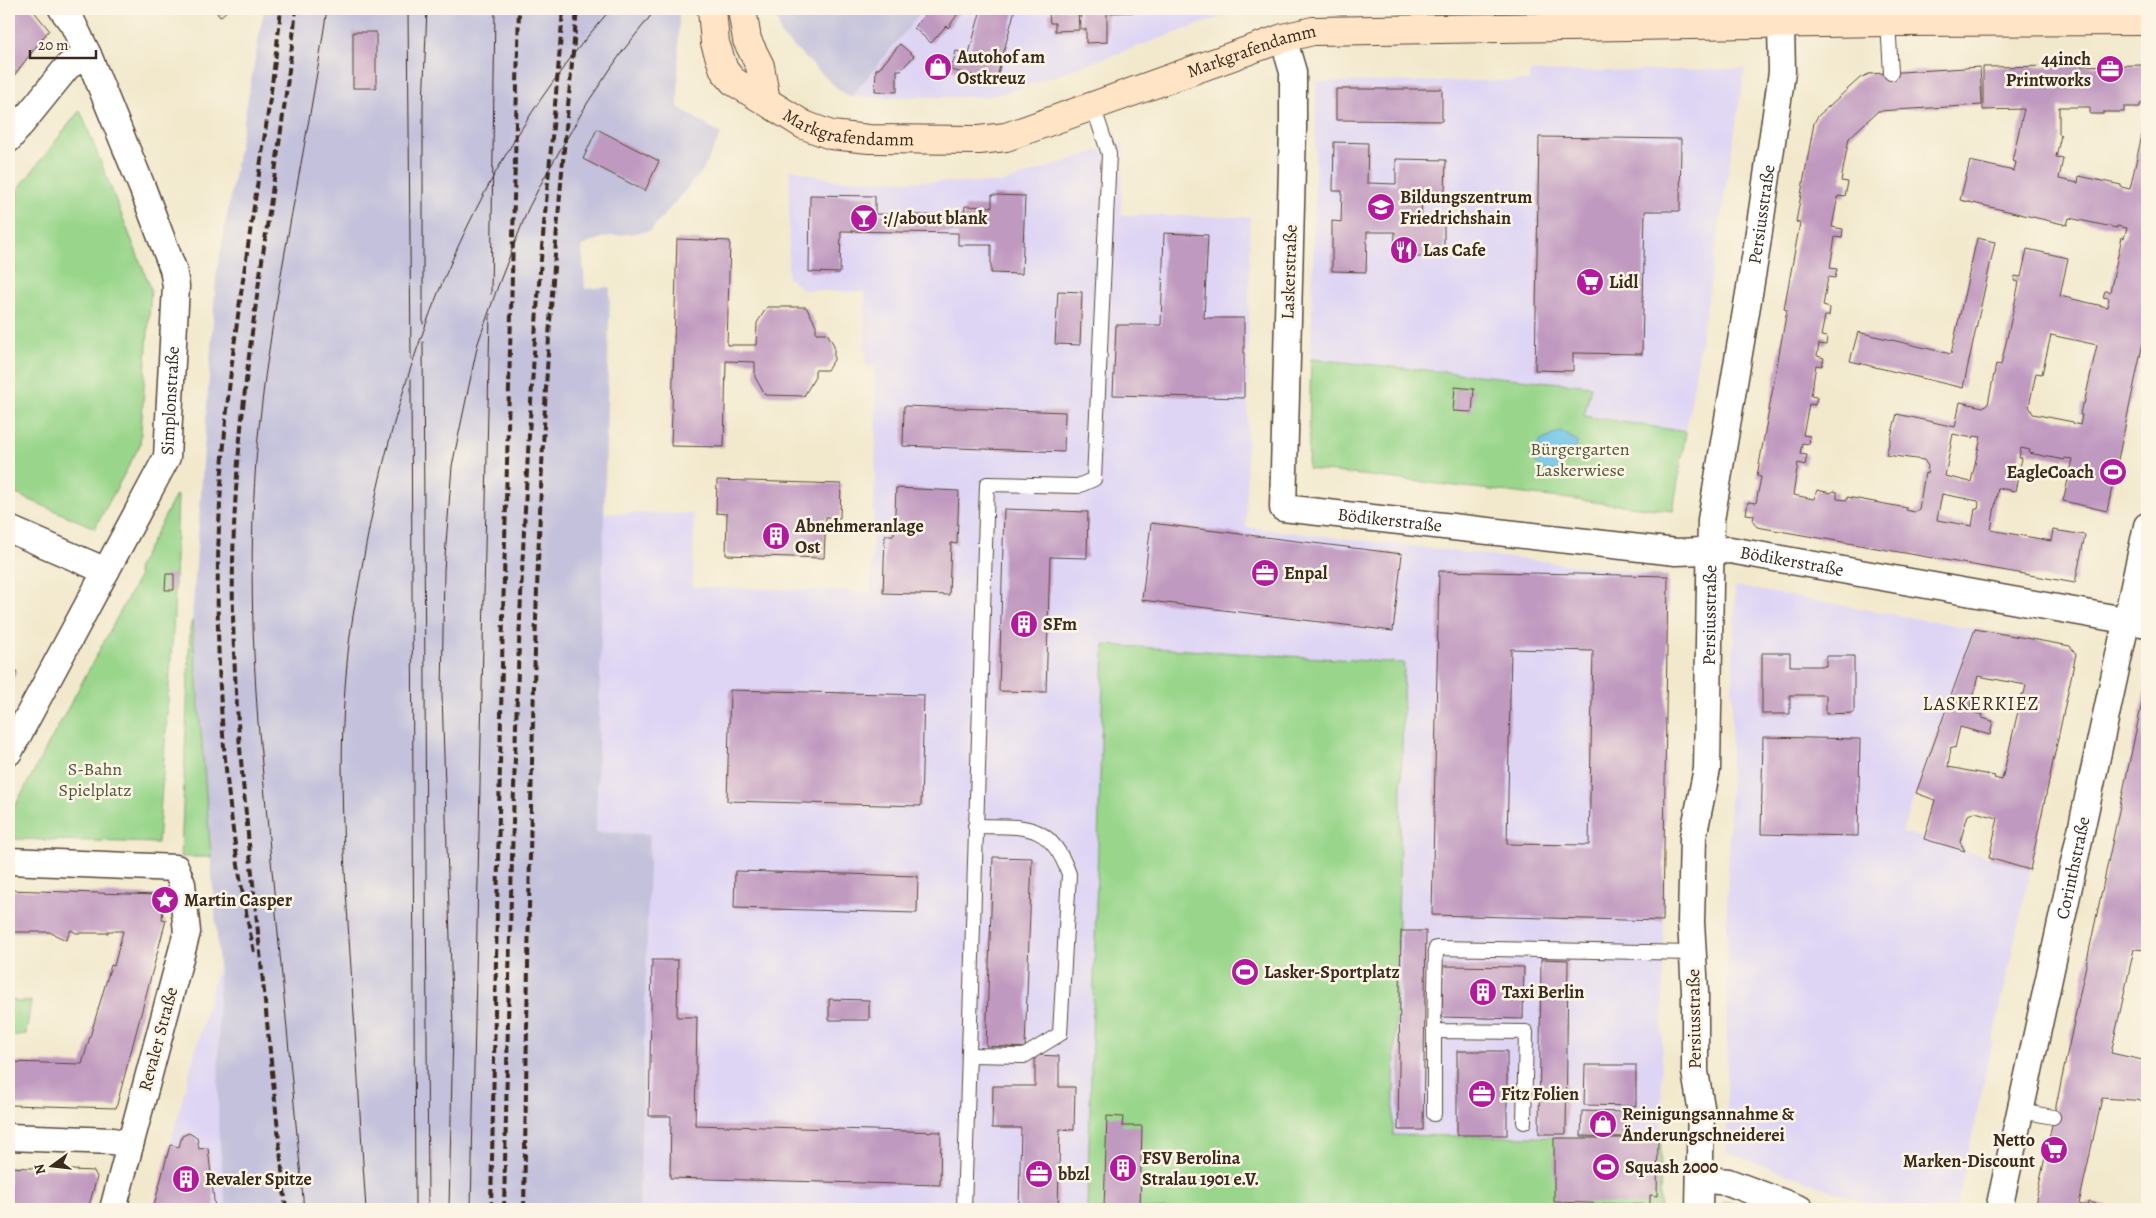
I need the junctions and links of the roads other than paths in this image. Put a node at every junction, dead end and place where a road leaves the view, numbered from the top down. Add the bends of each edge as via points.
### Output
1 (62, 9) edge
2 (712, 9) edge
3 (742, 9) edge
4 (2147, 21) edge
5 (1888, 22) junction
6 (1781, 25) junction
7 (1283, 38) junction
8 (88, 55) junction
9 (1891, 73) dead end
10 (766, 100) junction
11 (1093, 106) junction
12 (9, 139) edge
13 (1283, 508) joint
14 (2147, 526) edge
15 (9, 530) edge
16 (1711, 551) junction
17 (106, 571) junction
18 (2137, 622) edge
19 (9, 752) edge
20 (975, 826) junction
21 (9, 861) edge
22 (1692, 953) junction
23 (1434, 1031) junction
24 (969, 1055) junction
25 (2021, 1111) junction
26 (1434, 1114) dead end
27 (2053, 1117) dead end
28 (1524, 1122) dead end
29 (9, 1137) edge
30 (130, 1145) junction
31 (1700, 1179) junction
32 (114, 1209) edge
33 (964, 1209) edge
34 (1699, 1209) edge
35 (1800, 1209) edge
36 (1999, 1209) edge

1 - 8 street, Simplonstraße
2 - 10 main road, Markgrafendamm via 715,43 724,70 733,81
3 - 10 main road via 747,40 760,66
4 - 5 main road, Markgrafendamm
5 - 6 main road, Markgrafendamm
5 - 9 lane
6 - 7 main road, Markgrafendamm via 1323,30
6 - 16 street, Persiusstraße via 1781,80 1711,520
7 - 11 main road, Markgrafendamm
7 - 13 street, Laskerstraße via 1293,72
8 - 12 street via 68,66
8 - 17 street, Simplonstraße via 146,196 173,269 176,286 167,457
10 - 11 main road, Markgrafendamm via 790,118 816,130 846,138 870,139 992,139 1023,132
11 - 20 lane via 1109,154 1094,479 1078,486 988,484
13 - 16 street, Bödikerstraße via 1676,552
14 - 18 street, Corinthstraße
15 - 17 street
16 - 18 street, Bödikerstraße via 1737,552
16 - 22 street, Persiusstraße via 1708,769 1693,837
17 - 19 street, Simplonstraße
18 - 25 street, Corinthstraße
20 - 24 lane
20 - 24 lane via 1027,827 1055,844 1069,874 1060,1034 1024,1056
21 - 30 street, Revaler Straße via 176,868 182,884 187,932
22 - 23 lane via 1436,948
22 - 31 street, Persiusstraße via 1695,1072 1701,1107
23 - 26 lane
23 - 28 lane via 1526,1032
24 - 33 lane
25 - 27 lane
25 - 36 street, Corinthstraße
29 - 30 street via 113,1141
30 - 32 street, Revaler Straße
31 - 34 street, Persiusstraße
31 - 35 street via 1728,1182

